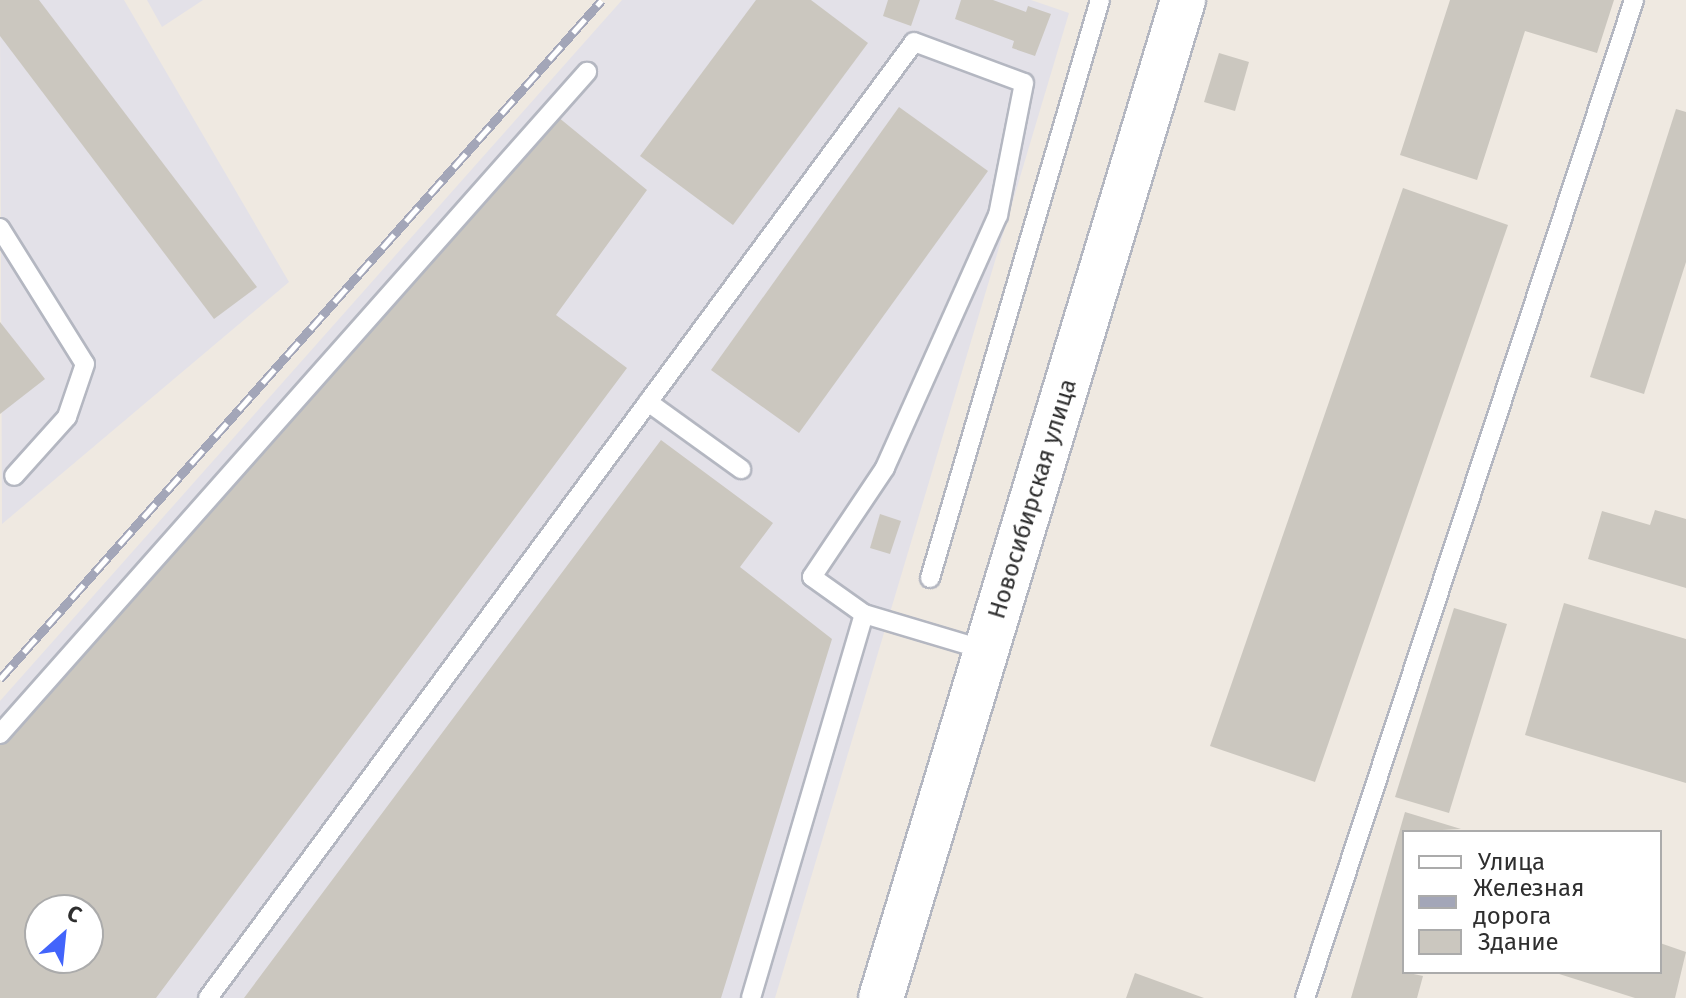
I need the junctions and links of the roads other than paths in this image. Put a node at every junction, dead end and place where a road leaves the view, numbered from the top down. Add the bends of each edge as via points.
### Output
1 (1183, 0) edge
2 (1634, 0) edge
3 (1095, 1) edge
4 (587, 72) dead end
5 (0, 228) edge
6 (648, 402) junction
7 (741, 469) dead end
8 (14, 476) dead end
9 (930, 578) dead end
10 (864, 614) junction
11 (988, 651) junction
12 (0, 734) edge
13 (208, 998) edge
14 (751, 998) edge
15 (881, 998) edge
16 (1305, 998) edge

1 - 11 main road, Новосибирская улица
2 - 16 lane
3 - 9 lane
4 - 12 lane
5 - 8 lane via 85,364 67,417
6 - 7 lane
6 - 10 lane via 914,42 1024,83 998,215 885,468 812,577
6 - 13 lane
10 - 11 lane
10 - 14 lane
11 - 15 main road, Новосибирская улица

